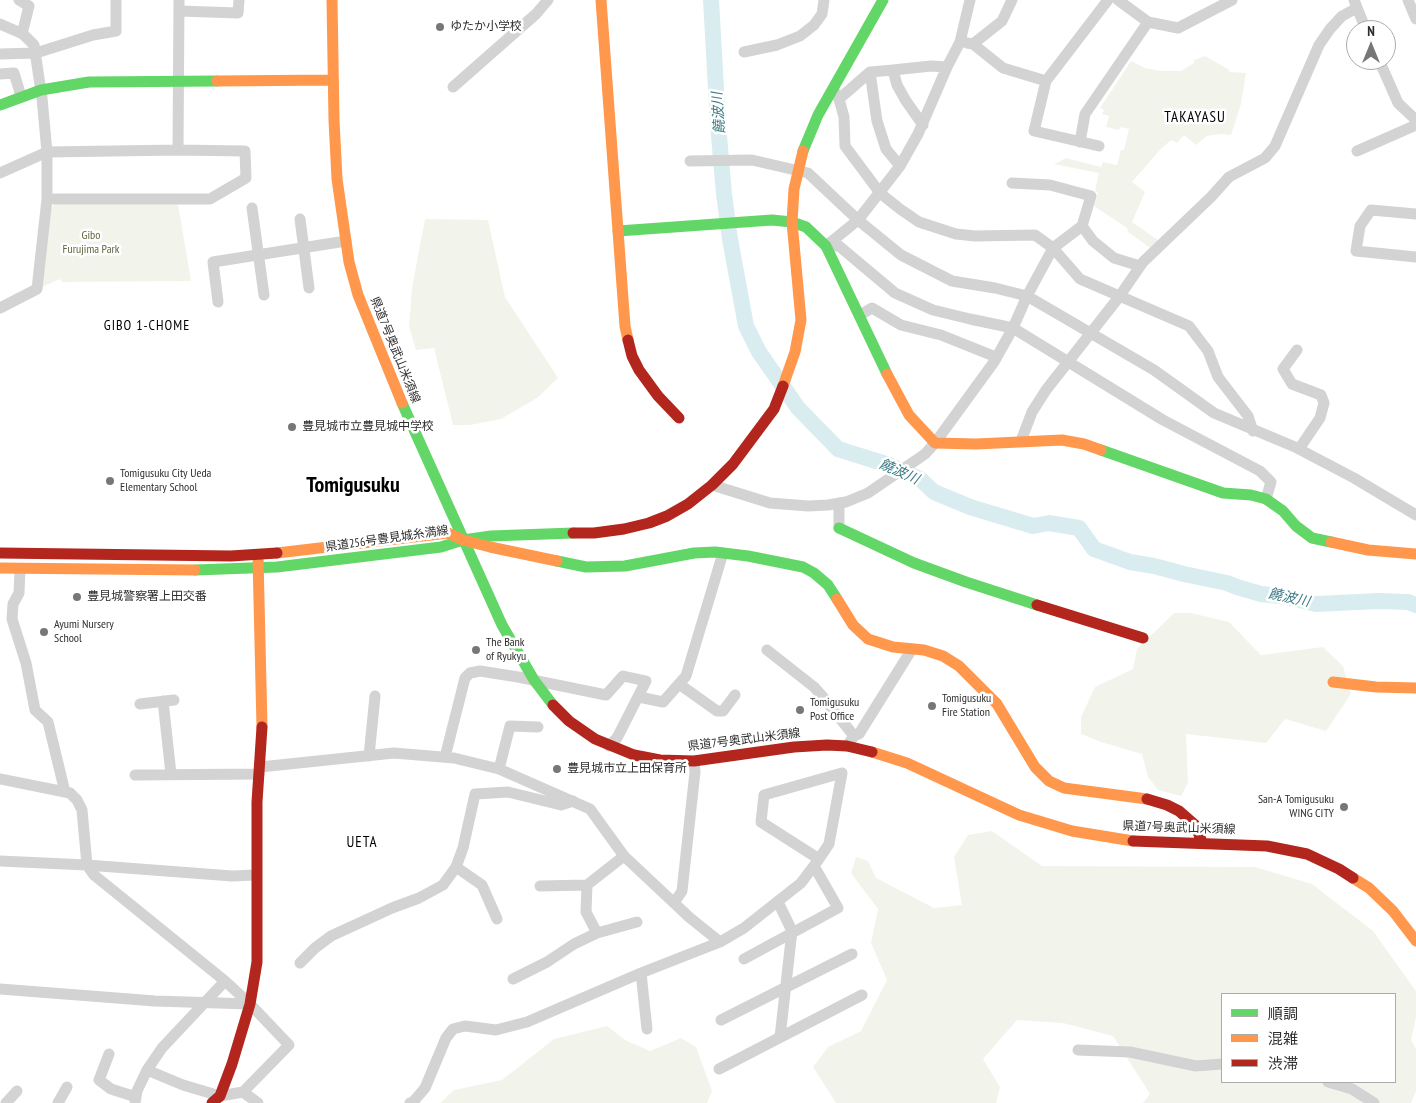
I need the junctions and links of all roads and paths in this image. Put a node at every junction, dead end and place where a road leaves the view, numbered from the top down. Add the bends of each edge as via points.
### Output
1 (19, 0) edge
2 (116, 0) edge
3 (239, 0) edge
4 (332, 0) edge
5 (548, 0) edge
6 (601, 0) edge
7 (824, 0) edge
8 (883, 0) edge
9 (970, 0) edge
10 (1012, 0) edge
11 (1108, 0) edge
12 (1118, 0) edge
13 (1232, 0) edge
14 (1409, 0) edge
15 (1355, 4) edge
16 (179, 6) edge
17 (1416, 19) edge
18 (1362, 20) edge
19 (1148, 22) junction
20 (0, 24) edge
21 (22, 34) junction
22 (960, 42) junction
23 (973, 44) junction
24 (744, 52) dead end
25 (36, 53) junction
26 (0, 54) edge
27 (947, 67) junction
28 (893, 70) junction
29 (1383, 70) edge
30 (870, 72) junction
31 (0, 74) edge
32 (333, 80) junction
33 (178, 81) junction
34 (1046, 81) junction
35 (453, 87) dead end
36 (41, 90) junction
37 (836, 94) junction
38 (21, 96) junction
39 (0, 104) edge
40 (1416, 120) edge
41 (923, 125) junction
42 (1416, 125) edge
43 (1080, 142) junction
44 (1099, 146) dead end
45 (178, 150) junction
46 (1357, 151) dead end
47 (46, 152) junction
48 (692, 161) dead end
49 (900, 166) junction
50 (798, 170) junction
51 (0, 173) edge
52 (1012, 183) dead end
53 (880, 193) junction
54 (47, 199) junction
55 (252, 208) dead end
56 (1416, 214) edge
57 (300, 219) dead end
58 (858, 220) junction
59 (792, 222) junction
60 (1082, 226) junction
61 (618, 231) junction
62 (346, 241) junction
63 (826, 246) junction
64 (304, 248) junction
65 (1053, 248) junction
66 (258, 255) junction
67 (1416, 257) edge
68 (1140, 266) junction
69 (309, 288) dead end
70 (264, 295) dead end
71 (1027, 296) junction
72 (1119, 297) junction
73 (218, 302) dead end
74 (0, 308) edge
75 (860, 315) junction
76 (1012, 328) junction
77 (1090, 333) junction
78 (1297, 350) dead end
79 (996, 357) junction
80 (1069, 362) junction
81 (679, 418) dead end
82 (1253, 431) junction
83 (1021, 441) junction
84 (935, 443) junction
85 (1299, 449) junction
86 (712, 486) junction
87 (1266, 499) junction
88 (839, 503) junction
89 (1416, 515) edge
90 (533, 534) junction
91 (463, 540) junction
92 (0, 553) edge
93 (724, 553) junction
94 (258, 554) junction
95 (1416, 554) edge
96 (528, 556) junction
97 (0, 568) edge
98 (20, 569) junction
99 (258, 569) junction
100 (1143, 638) dead end
101 (912, 648) junction
102 (766, 650) dead end
103 (534, 680) junction
104 (1333, 682) dead end
105 (679, 684) junction
106 (1416, 688) edge
107 (735, 695) dead end
108 (375, 696) dead end
109 (639, 697) junction
110 (140, 704) dead end
111 (538, 727) dead end
112 (854, 736) junction
113 (610, 746) junction
114 (847, 746) junction
115 (369, 756) junction
116 (445, 757) junction
117 (694, 761) junction
118 (499, 769) junction
119 (260, 770) junction
120 (171, 774) junction
121 (135, 775) dead end
122 (0, 779) edge
123 (65, 792) junction
124 (573, 801) junction
125 (1202, 842) junction
126 (624, 856) junction
127 (0, 861) edge
128 (817, 862) junction
129 (87, 864) junction
130 (456, 867) junction
131 (256, 875) junction
132 (587, 885) junction
133 (540, 886) dead end
134 (778, 902) junction
135 (674, 903) junction
136 (497, 919) dead end
137 (637, 922) dead end
138 (792, 932) junction
139 (597, 933) junction
140 (1416, 941) edge
141 (720, 942) junction
142 (852, 954) dead end
143 (744, 959) dead end
144 (300, 963) dead end
145 (640, 973) junction
146 (513, 978) dead end
147 (225, 981) junction
148 (786, 988) junction
149 (0, 989) edge
150 (862, 995) dead end
151 (207, 1002) junction
152 (250, 1004) junction
153 (721, 1020) dead end
154 (648, 1029) dead end
155 (780, 1037) junction
156 (1078, 1050) dead end
157 (109, 1054) dead end
158 (1221, 1064) edge
159 (719, 1069) dead end
160 (147, 1070) junction
161 (1331, 1083) edge
162 (67, 1087) dead end
163 (17, 1091) dead end
164 (243, 1092) junction
165 (216, 1099) edge
166 (135, 1100) edge
167 (6, 1103) edge
168 (59, 1103) edge
169 (258, 1103) edge
170 (410, 1103) edge
171 (1374, 1103) edge

1 - 21 street via 29,6
2 - 25 street via 116,31
3 - 16 street via 238,13
4 - 32 street, 県道7号奥武山米須線
5 - 35 street
6 - 61 street
7 - 24 street via 822,14 800,36 778,45
8 - 37 street
9 - 22 street
10 - 23 street via 1002,21
11 - 34 street
12 - 19 street
13 - 19 street via 1178,28
14 - 17 street
15 - 18 street
15 - 68 street via 1330,28 1319,45 1275,146 1265,158 1229,177
16 - 33 street
19 - 43 street via 1085,114
20 - 21 street
21 - 25 street via 34,45
22 - 23 street
22 - 27 street
23 - 34 street via 1003,68
25 - 26 street
25 - 36 street
27 - 28 street
27 - 41 street
28 - 30 street
28 - 41 street via 906,101
29 - 40 street via 1398,103
30 - 37 street
30 - 49 street via 877,121 886,149
31 - 38 street via 14,73
32 - 33 street
32 - 62 street, 県道7号奥武山米須線 via 336,166
33 - 36 street via 89,82
33 - 45 street
34 - 43 street via 1034,130
36 - 38 street
36 - 47 street
37 - 50 street via 811,128
37 - 53 street via 844,117 844,146
38 - 39 street
41 - 49 street
42 - 46 street
43 - 44 street
45 - 47 street
45 - 54 street via 245,151 246,178 210,199
47 - 51 street
47 - 54 street
48 - 50 street via 749,160
49 - 53 street
50 - 58 street via 808,173
50 - 59 street
52 - 60 street via 1050,185 1091,196
53 - 58 street
53 - 65 street via 920,222 956,234 1035,235
54 - 74 street via 37,289
55 - 66 street
56 - 67 street via 1371,210 1360,226 1356,251
57 - 64 street
58 - 63 street
58 - 71 street via 901,255 952,281
59 - 61 street via 753,221
59 - 63 street via 810,230
59 - 86 street via 796,328 771,404 754,437
60 - 65 street
60 - 68 street via 1093,241 1114,258
61 - 81 street via 623,311 632,356 638,370
62 - 64 street
62 - 91 street, 県道7号奥武山米須線 via 354,281 370,328
63 - 75 street
63 - 76 street via 839,246 895,293 942,312
64 - 66 street
64 - 69 street
65 - 71 street
65 - 72 street via 1080,279
66 - 70 street
66 - 73 street via 213,262
68 - 72 street
71 - 76 street
71 - 77 street
72 - 77 street
72 - 82 street via 1189,326 1208,352 1218,377 1248,416
75 - 79 street via 872,308 901,324 941,335
75 - 84 street via 909,415
76 - 79 street
76 - 80 street
77 - 80 street
77 - 82 street via 1154,370 1214,414
78 - 85 street via 1284,369 1292,384 1321,395 1324,403 1320,418
79 - 84 street
80 - 83 street via 1032,412
80 - 87 street via 1163,420 1260,471 1271,482
82 - 85 street
83 - 84 street
83 - 87 street via 1062,440 1084,444 1224,493
84 - 88 street via 925,454 868,493
85 - 89 street
86 - 88 street via 770,503 808,506
86 - 90 street via 688,504 649,523 594,533
87 - 95 street via 1312,538 1368,550
88 - 100 street via 839,528 914,563
90 - 91 street
90 - 96 street via 525,536 521,542 522,550
91 - 94 street, 県道256号豊見城糸満線 via 448,533
91 - 96 street
91 - 99 street, 県道256号豊見城糸満線 via 441,547
91 - 103 street, 県道7号奥武山米須線 via 502,625
92 - 94 street, 県道256号豊見城糸満線
93 - 96 street via 708,552 640,565 598,568
93 - 101 street via 786,564 814,573 828,585 862,635 881,644
93 - 105 street via 686,676
94 - 99 street
97 - 98 street, 県道256号豊見城糸満線
98 - 99 street, 県道256号豊見城糸満線
98 - 123 street via 19,593 13,604 12,619 26,663 35,710 48,722
99 - 119 street
101 - 112 street via 859,734
101 - 125 street via 951,660 975,680 1002,711 1034,767 1048,781 1064,788 1139,797 1167,805 1194,825
102 - 112 street via 819,692
103 - 109 street via 606,695 623,676 646,681
103 - 113 street, 県道7号奥武山米須線 via 569,721
103 - 116 street via 480,671 470,673 465,678
104 - 106 street
105 - 107 street via 717,711 723,711
105 - 109 street via 663,702
108 - 115 street
109 - 113 street
110 - 120 street via 169,701
111 - 118 street via 510,726
112 - 114 street
113 - 117 street, 県道7号奥武山米須線 via 644,757
114 - 117 street, 県道7号奥武山米須線 via 794,747
114 - 125 street, 県道7号奥武山米須線 via 907,763 987,801 1059,828 1134,841
115 - 116 street via 394,753
115 - 119 street
116 - 118 street
117 - 135 street via 682,892
118 - 124 street
119 - 120 street
119 - 131 street
120 - 121 street
122 - 123 street
123 - 129 street via 77,800 82,810
124 - 126 street via 590,809
124 - 130 street via 561,805 508,792 475,794 464,848
125 - 140 street, 県道7号奥武山米須線 via 1287,849 1324,861 1355,878 1382,899
126 - 132 street
126 - 135 street
127 - 129 street
128 - 128 street via 828,844 842,773 764,796 762,822
128 - 134 street via 801,883
128 - 138 street via 838,908
129 - 131 street via 232,876
129 - 147 street via 94,875
130 - 136 street via 482,885
130 - 144 street via 443,885 331,936
131 - 152 street via 258,941
132 - 133 street
132 - 139 street via 586,912
134 - 138 street
134 - 141 street
135 - 141 street
137 - 139 street
138 - 143 street
138 - 148 street
139 - 146 street
141 - 145 street
142 - 148 street
145 - 154 street
145 - 170 street via 527,1022 496,1030 465,1026 453,1029 425,1088
147 - 151 street
147 - 152 street
148 - 153 street
148 - 155 street
149 - 151 street
150 - 155 street
151 - 152 street
151 - 160 street via 162,1048
152 - 164 street via 289,1045
152 - 165 street via 232,1064
155 - 159 street
156 - 158 street via 1130,1052 1196,1066
157 - 166 street via 100,1080
160 - 165 street
160 - 166 street
161 - 171 street via 1352,1089
162 - 168 street
163 - 167 street
164 - 165 street
164 - 169 street

